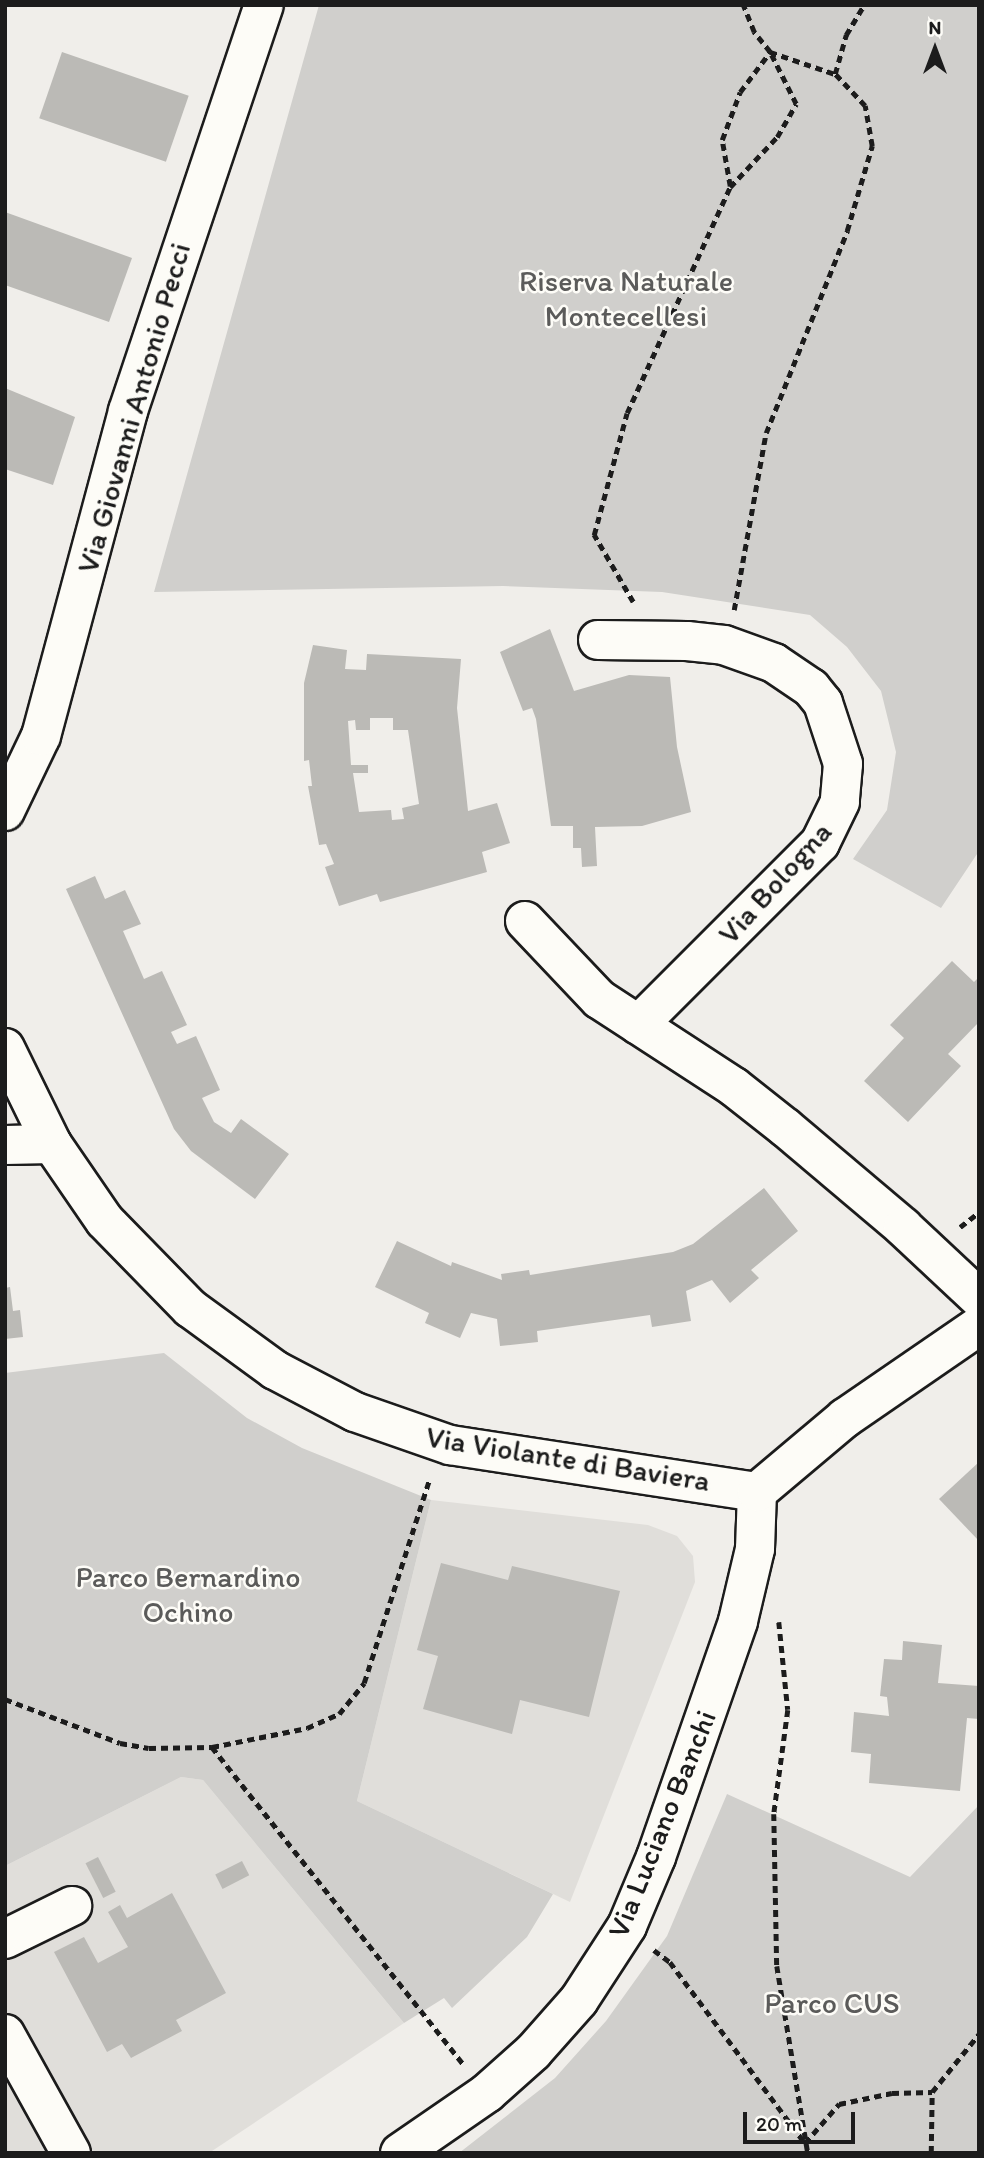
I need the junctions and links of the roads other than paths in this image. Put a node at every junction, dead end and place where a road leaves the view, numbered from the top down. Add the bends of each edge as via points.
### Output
1 (264, 5) edge
2 (598, 640) dead end
3 (5, 811) edge
4 (525, 921) dead end
5 (638, 1025) junction
6 (5, 1048) edge
7 (52, 1144) junction
8 (5, 1145) edge
9 (979, 1298) edge
10 (979, 1326) edge
11 (757, 1492) junction
12 (72, 1906) dead end
13 (5, 1938) edge
14 (5, 2034) edge
15 (71, 2153) edge
16 (400, 2153) edge

1 - 3 street, Via Giovanni Antonio Pecci via 128,411 41,736
2 - 5 street, Via Bologna via 724,645 774,663 811,688 823,703 843,764 840,802 828,831
4 - 5 street via 573,976
5 - 9 street via 786,1128 904,1227
6 - 7 street, Via Violante di Baviera
7 - 8 street
7 - 11 street, Via Violante di Baviera via 97,1211 170,1290 246,1352 320,1395 390,1426 450,1445
10 - 11 street via 854,1412
11 - 16 street, Via Luciano Banchi via 755,1549 738,1621 656,1857 627,1926 589,1987 541,2044 487,2093
12 - 13 street
14 - 15 street

